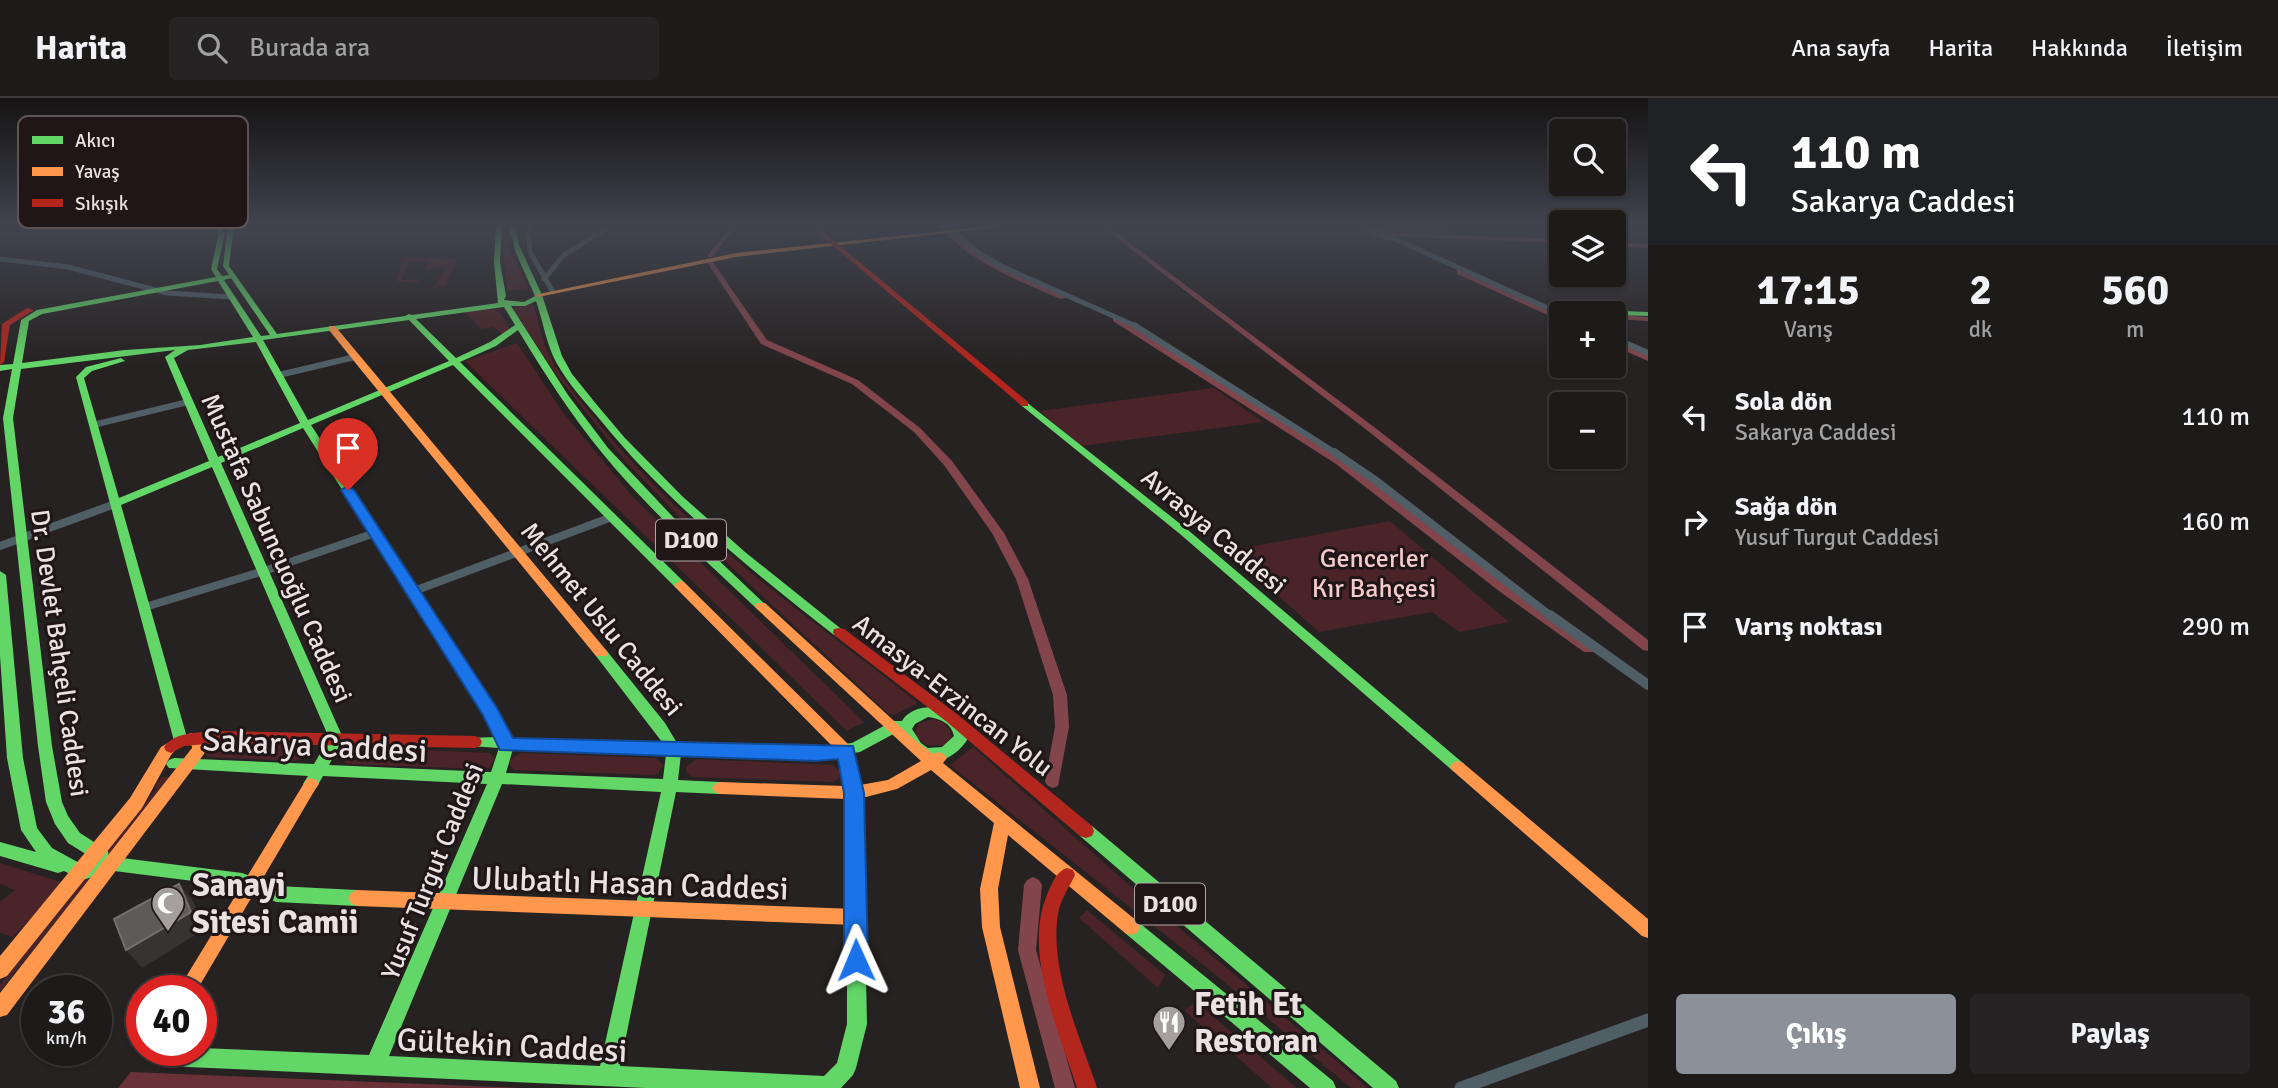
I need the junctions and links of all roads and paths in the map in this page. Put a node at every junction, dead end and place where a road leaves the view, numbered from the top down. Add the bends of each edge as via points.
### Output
1 (87, 272) edge
2 (222, 272) edge
3 (500, 272) edge
4 (526, 272) edge
5 (541, 272) edge
6 (548, 272) edge
7 (648, 272) edge
8 (867, 272) edge
9 (1016, 272) edge
10 (1468, 272) edge
11 (225, 275) junction
12 (544, 279) junction
13 (150, 289) junction
14 (552, 292) junction
15 (537, 295) junction
16 (232, 297) junction
17 (504, 300) junction
18 (1549, 309) edge
19 (1626, 314) edge
20 (1648, 314) edge
21 (409, 316) junction
22 (332, 328) junction
23 (273, 332) junction
24 (522, 333) junction
25 (258, 338) junction
26 (1626, 343) edge
27 (181, 349) junction
28 (1648, 353) edge
29 (355, 357) junction
30 (0, 362) edge
31 (453, 362) junction
32 (17, 367) junction
33 (0, 368) edge
34 (279, 375) junction
35 (384, 393) junction
36 (188, 402) junction
37 (93, 425) junction
38 (306, 425) junction
39 (214, 464) junction
40 (115, 505) junction
41 (611, 517) junction
42 (375, 533) junction
43 (21, 539) junction
44 (0, 546) edge
45 (520, 551) junction
46 (264, 571) junction
47 (0, 575) edge
48 (414, 591) junction
49 (145, 607) junction
50 (1648, 685) edge
51 (911, 718) junction
52 (952, 718) junction
53 (893, 728) junction
54 (336, 738) junction
55 (186, 740) junction
56 (507, 745) junction
57 (911, 745) junction
58 (674, 750) junction
59 (846, 751) junction
60 (947, 753) junction
61 (192, 759) junction
62 (169, 762) junction
63 (931, 762) junction
64 (319, 771) junction
65 (496, 780) junction
66 (670, 786) junction
67 (854, 793) junction
68 (1002, 822) junction
69 (0, 849) edge
70 (97, 853) junction
71 (114, 864) junction
72 (82, 873) junction
73 (1067, 875) junction
74 (252, 882) junction
75 (445, 903) junction
76 (643, 911) junction
77 (855, 917) junction
78 (1648, 930) edge
79 (2, 965) edge
80 (196, 975) edge
81 (0, 1008) edge
82 (1648, 1020) edge
83 (217, 1058) edge
84 (375, 1066) junction
85 (608, 1076) junction
86 (658, 1083) edge
87 (1030, 1088) edge
88 (1087, 1088) edge
89 (1326, 1088) edge
90 (1389, 1088) edge
91 (1461, 1088) edge

1 - 13 street
2 - 11 main road
3 - 17 main road, D100
4 - 15 main road, Amasya-Erzincan Yolu / D100
5 - 12 street
6 - 12 street
7 - 14 main road
8 - 78 main road, Avrasya Caddesi via 1184,532
9 - 50 street via 1141,328 1317,441
10 - 18 street
11 - 13 main road, Dr. Devlet Bahçeli Caddesi
11 - 16 main road, Yusuf Turgut Caddesi
11 - 23 main road
12 - 14 street
13 - 16 street
13 - 30 main road, Dr. Devlet Bahçeli Caddesi via 43,307 15,317 6,324
13 - 32 main road, Dr. Devlet Bahçeli Caddesi via 27,317
14 - 15 main road
15 - 17 main road via 518,291
15 - 52 main road, Amasya-Erzincan Yolu / D100 via 562,365 658,480 776,584
16 - 25 main road, Yusuf Turgut Caddesi
17 - 21 main road
17 - 23 main road
17 - 24 main road, D100
19 - 20 main road
21 - 22 main road
21 - 31 main road
22 - 23 main road
22 - 29 main road, Mehmet Uslu Caddesi
23 - 25 main road
24 - 31 main road
24 - 53 main road, D100 via 586,427 631,480
25 - 27 main road
25 - 34 main road, Yusuf Turgut Caddesi
26 - 28 street
27 - 32 main road via 147,349
27 - 36 main road, Mustafa Sabuncuoğlu Caddesi via 169,357
27 - 37 main road via 112,362 82,373
29 - 34 street
29 - 35 main road, Mehmet Uslu Caddesi
31 - 35 main road
31 - 41 main road
32 - 33 main road
32 - 43 main road, Dr. Devlet Bahçeli Caddesi via 8,418
34 - 38 main road, Yusuf Turgut Caddesi
35 - 38 main road
35 - 45 main road, Mehmet Uslu Caddesi
36 - 37 street
36 - 39 main road, Mustafa Sabuncuoğlu Caddesi
37 - 40 main road
38 - 39 main road
38 - 42 main road, Yusuf Turgut Caddesi
39 - 40 main road
39 - 46 main road, Mustafa Sabuncuoğlu Caddesi
40 - 43 street
40 - 49 main road
41 - 45 street
41 - 59 main road
42 - 46 street
42 - 48 main road, Yusuf Turgut Caddesi
43 - 44 street
43 - 70 main road, Dr. Devlet Bahçeli Caddesi via 54,802 74,838
45 - 48 street
45 - 58 main road, Mehmet Uslu Caddesi
46 - 49 street
46 - 54 main road, Mustafa Sabuncuoğlu Caddesi
47 - 72 main road, Dr. Devlet Bahçeli Caddesi via 15,758 29,830 46,853
48 - 56 main road, Yusuf Turgut Caddesi
49 - 55 main road
51 - 52 main road via 926,712
51 - 53 main road, Sakarya Caddesi
51 - 57 main road via 905,732
52 - 60 main road via 962,737
52 - 90 main road, Amasya-Erzincan Yolu / D100
53 - 57 main road, D100
53 - 59 main road, Sakarya Caddesi
54 - 55 main road, Sakarya Caddesi
54 - 56 main road, Sakarya Caddesi
54 - 64 main road, Mustafa Sabuncuoğlu Caddesi
55 - 61 main road via 200,743
55 - 62 main road via 170,747
56 - 58 main road, Sakarya Caddesi
56 - 65 main road, Yusuf Turgut Caddesi
57 - 60 main road via 928,754
57 - 63 main road, D100
58 - 59 main road, Sakarya Caddesi
58 - 66 main road, Mehmet Uslu Caddesi
59 - 67 main road
60 - 63 main road, Sakarya Caddesi
61 - 62 main road, Sakarya Caddesi
61 - 64 main road, Sakarya Caddesi
61 - 71 main road
62 - 70 main road
63 - 67 main road, Sakarya Caddesi via 892,785
63 - 68 main road, D100
64 - 65 main road, Sakarya Caddesi
64 - 74 main road, Mustafa Sabuncuoğlu Caddesi
65 - 66 main road, Sakarya Caddesi
65 - 75 main road, Yusuf Turgut Caddesi
66 - 67 main road, Sakarya Caddesi
66 - 76 main road, Mehmet Uslu Caddesi
67 - 77 main road
68 - 73 main road, D100
68 - 87 main road via 989,908
69 - 72 main road
70 - 71 main road, Dr. Devlet Bahçeli Caddesi
70 - 72 main road
71 - 72 main road
71 - 74 main road, Ulubatlı Hasan Caddesi
71 - 81 main road
72 - 79 main road
73 - 88 main road via 1050,907 1047,935
73 - 89 main road, D100
74 - 75 main road, Ulubatlı Hasan Caddesi via 272,894
74 - 80 main road, Mustafa Sabuncuoğlu Caddesi
75 - 76 main road, Ulubatlı Hasan Caddesi
75 - 84 main road, Yusuf Turgut Caddesi
76 - 77 main road, Ulubatlı Hasan Caddesi
76 - 85 main road, Mehmet Uslu Caddesi
77 - 86 main road, Gültekin Caddesi via 857,1024 846,1067 834,1082 826,1086
82 - 91 street
83 - 84 main road, Gültekin Caddesi
84 - 85 main road, Gültekin Caddesi
85 - 86 main road, Gültekin Caddesi

